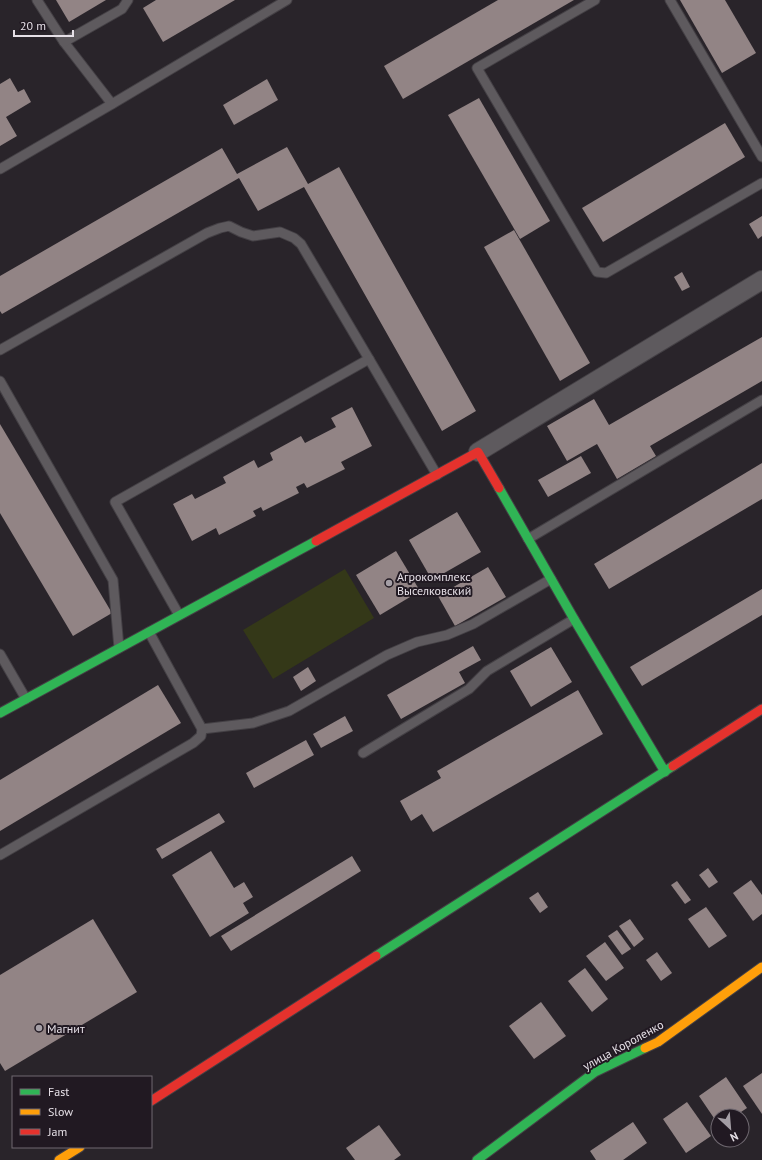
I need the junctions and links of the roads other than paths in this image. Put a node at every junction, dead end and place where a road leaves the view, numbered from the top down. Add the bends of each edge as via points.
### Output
1 (37, 0) edge
2 (128, 0) edge
3 (287, 0) edge
4 (595, 0) edge
5 (670, 0) edge
6 (64, 42) junction
7 (112, 104) junction
8 (762, 157) edge
9 (0, 169) edge
10 (762, 183) edge
11 (762, 280) edge
12 (0, 350) edge
13 (369, 359) junction
14 (0, 381) edge
15 (762, 400) edge
16 (478, 452) junction
17 (437, 475) junction
18 (528, 540) junction
19 (551, 579) junction
20 (179, 615) junction
21 (574, 619) junction
22 (148, 632) junction
23 (119, 648) junction
24 (0, 654) edge
25 (26, 699) junction
26 (762, 709) edge
27 (0, 713) edge
28 (202, 730) junction
29 (363, 753) dead end
30 (665, 772) junction
31 (0, 855) edge
32 (762, 967) edge
33 (152, 1100) edge
34 (78, 1148) edge
35 (59, 1160) edge
36 (477, 1160) edge

1 - 6 lane
2 - 6 lane via 122,9
3 - 7 lane
4 - 10 lane via 477,68 597,272 606,273
5 - 8 lane
6 - 7 lane
7 - 9 lane
11 - 16 street
12 - 13 lane via 207,233 230,226 253,236 280,232 301,244
13 - 17 lane
13 - 20 lane via 115,502
14 - 23 lane via 113,580
15 - 18 lane
16 - 17 street
16 - 18 street
17 - 20 street
18 - 19 street
19 - 21 street
19 - 28 lane via 473,624 447,635 417,642 387,655 289,711 253,723
20 - 22 street
21 - 29 lane via 487,670 469,689
21 - 30 street
22 - 23 street
22 - 28 lane
23 - 25 street
24 - 25 lane
25 - 27 street
26 - 30 street
28 - 31 lane via 201,736 194,743
30 - 33 street
32 - 36 street, улица Короленко via 658,1042 596,1072
34 - 35 street

